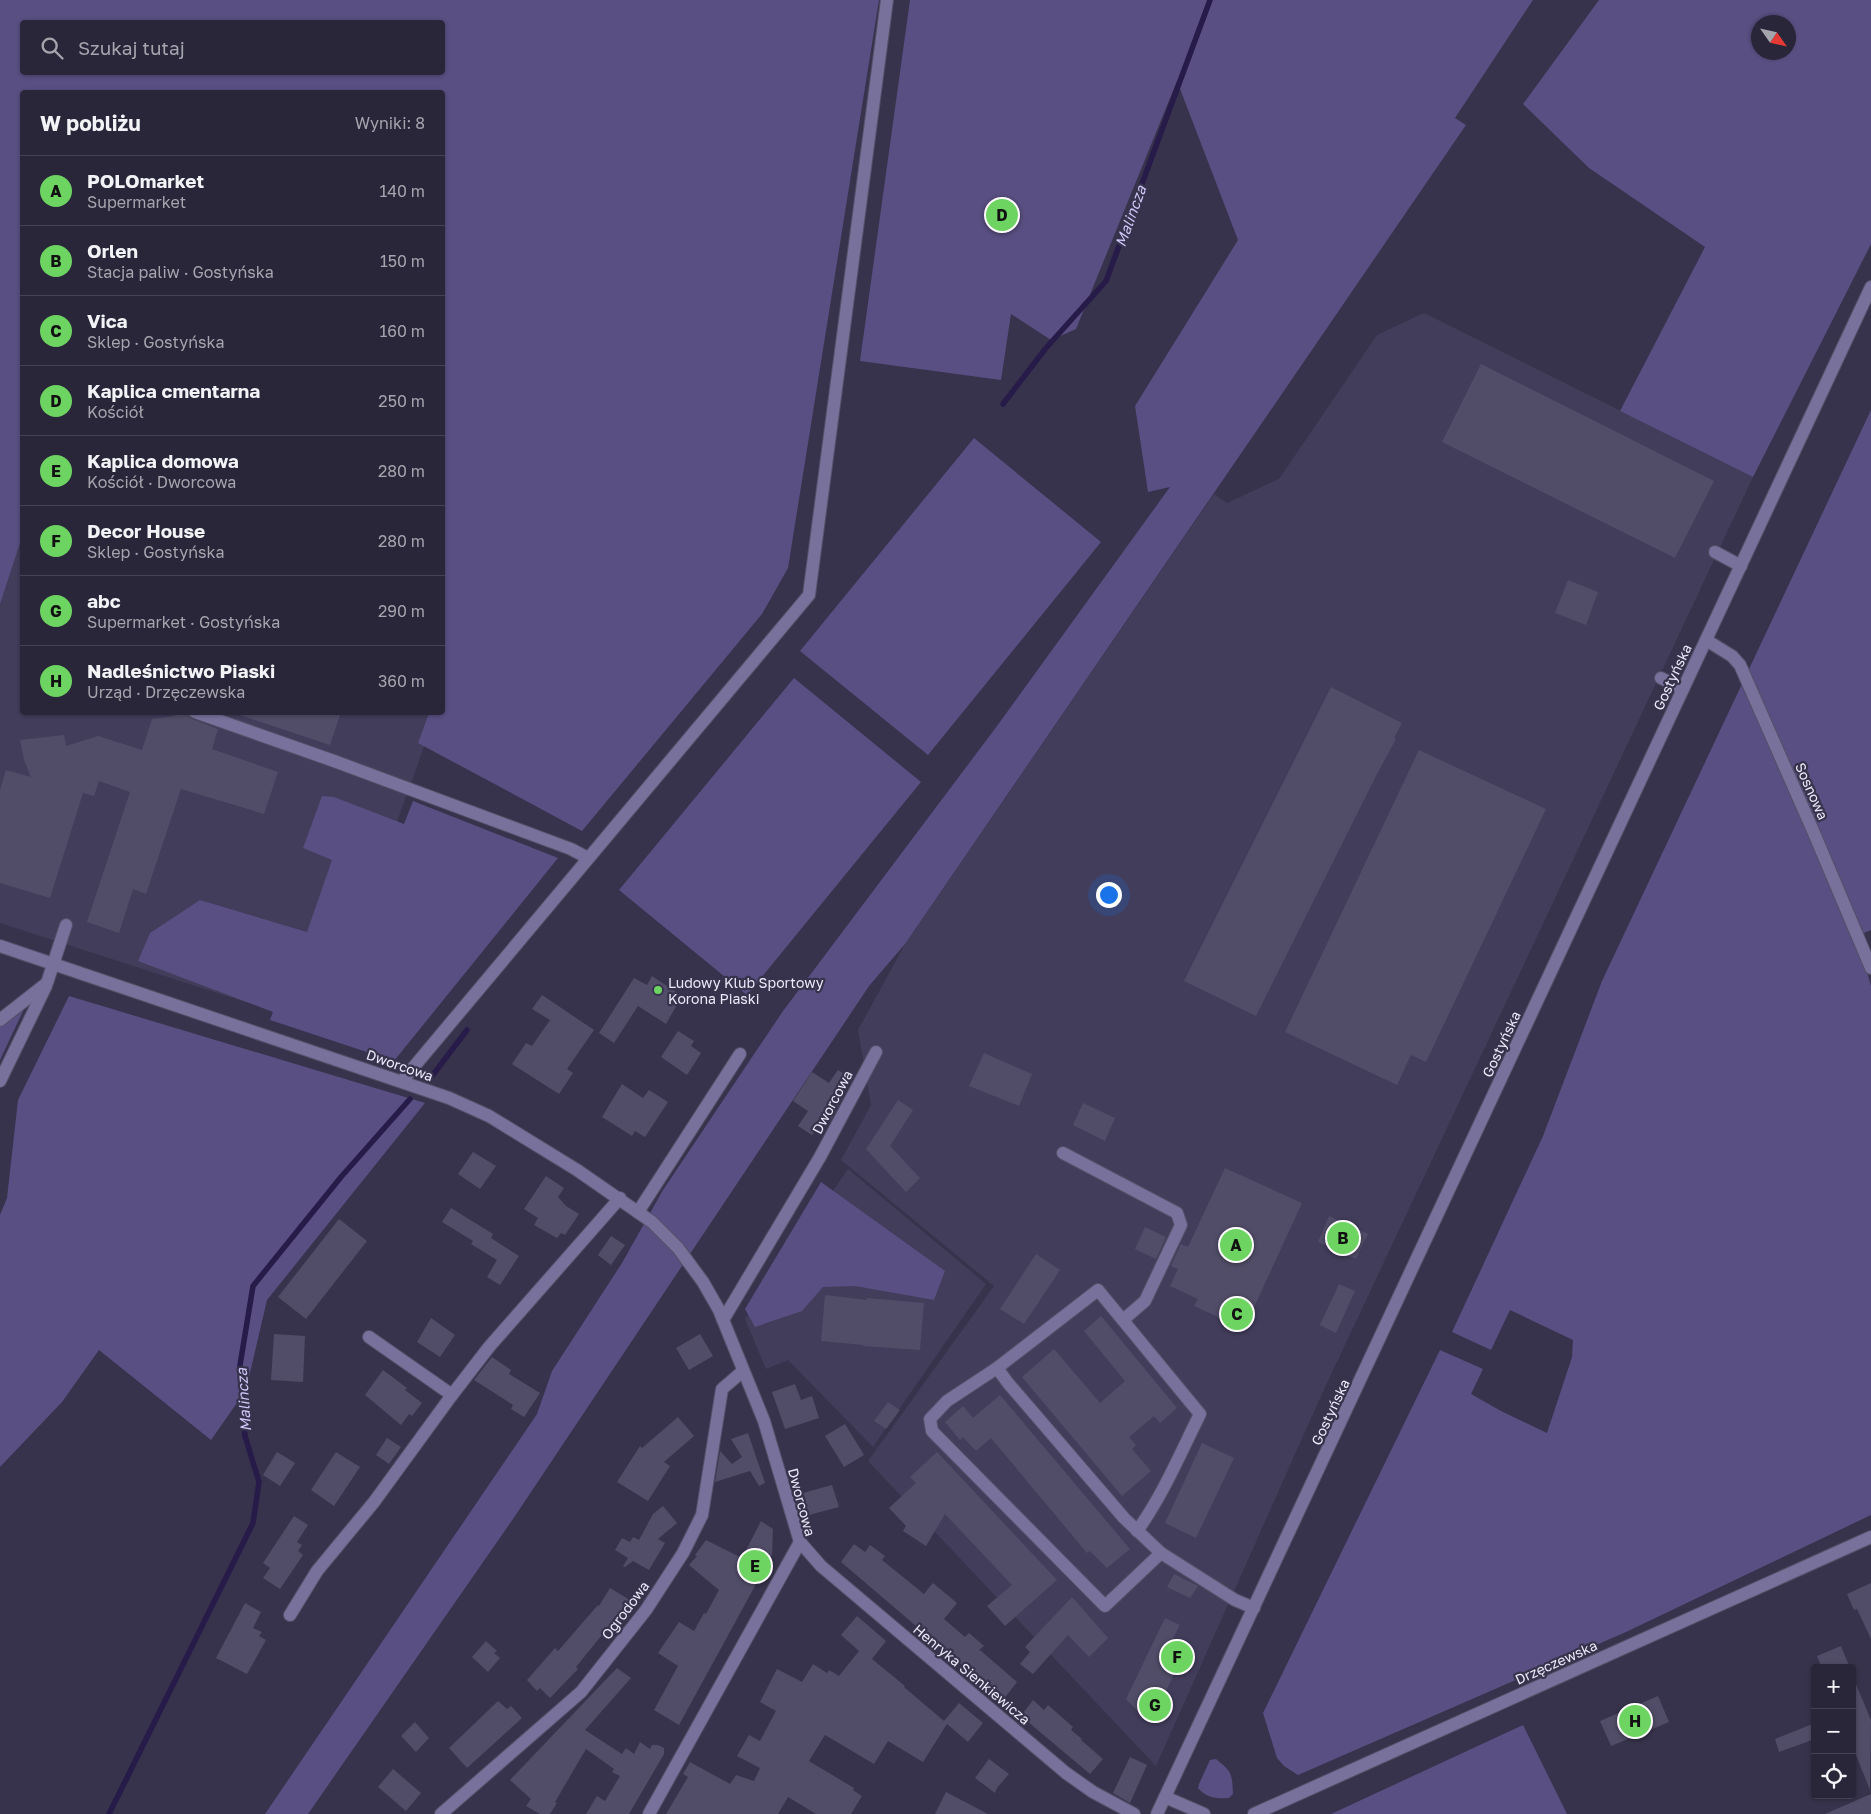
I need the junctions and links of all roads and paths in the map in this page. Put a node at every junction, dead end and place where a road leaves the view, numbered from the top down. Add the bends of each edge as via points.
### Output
1 (887, 0) edge
2 (1871, 287) edge
3 (1715, 552) dead end
4 (1741, 566) junction
5 (1706, 640) junction
6 (1661, 678) dead end
7 (1684, 689) junction
8 (204, 715) edge
9 (588, 858) junction
10 (66, 925) dead end
11 (0, 946) edge
12 (54, 963) junction
13 (1871, 968) edge
14 (47, 984) junction
15 (0, 1020) edge
16 (876, 1052) dead end
17 (740, 1054) dead end
18 (0, 1081) edge
19 (402, 1081) junction
20 (1063, 1153) dead end
21 (620, 1198) junction
22 (638, 1212) junction
23 (723, 1320) junction
24 (1123, 1320) junction
25 (369, 1337) dead end
26 (997, 1368) junction
27 (743, 1371) junction
28 (452, 1395) junction
29 (1137, 1531) junction
30 (1871, 1537) edge
31 (800, 1542) junction
32 (1161, 1554) junction
33 (1254, 1608) junction
34 (290, 1615) dead end
35 (1165, 1797) junction
36 (441, 1814) edge
37 (650, 1814) edge
38 (1134, 1814) edge
39 (1157, 1814) edge
40 (1204, 1814) edge
41 (1254, 1814) edge

1 - 9 street via 808,595
2 - 4 street, Gostyńska
3 - 4 street
4 - 5 street, Gostyńska
5 - 7 street, Gostyńska
5 - 13 street, Sosnowa via 1732,656 1740,665
6 - 7 street
7 - 33 street, Gostyńska
8 - 9 street via 571,849
9 - 19 street
10 - 12 street
11 - 12 street, Dworcowa
12 - 14 street
12 - 19 street, Dworcowa
14 - 15 street
14 - 18 street
16 - 23 street, Dworcowa via 820,1157
17 - 22 street
19 - 21 street, Dworcowa via 496,1120
20 - 24 street via 1177,1213 1181,1224 1145,1301
21 - 22 street, Dworcowa
21 - 28 street via 489,1347
22 - 23 street, Dworcowa via 678,1248 703,1282
23 - 27 street, Dworcowa
24 - 26 street via 1098,1290
24 - 29 street via 1200,1414 1166,1483
25 - 28 street
26 - 29 street
26 - 32 street via 947,1401 930,1419 932,1431 1104,1606
27 - 31 street, Dworcowa via 764,1421
27 - 36 street, Ogrodowa via 722,1389 702,1516 683,1554 646,1610 581,1692
28 - 34 street via 374,1502 317,1571
29 - 32 street
30 - 41 street, Drzęczewska
31 - 37 street, Dworcowa
31 - 38 street, Henryka Sienkiewicza via 821,1566 1060,1768 1093,1792
32 - 33 street via 1235,1600
33 - 35 street, Gostyńska
35 - 39 street, Gostyńska
35 - 40 street

